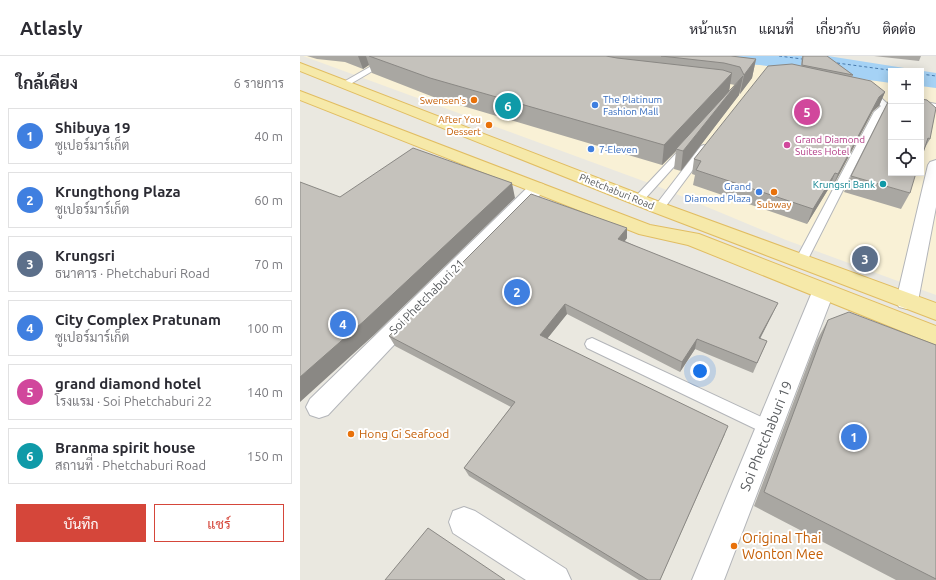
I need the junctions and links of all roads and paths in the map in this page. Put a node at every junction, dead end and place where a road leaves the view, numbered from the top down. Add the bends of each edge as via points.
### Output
1 (394, 56) edge
2 (300, 67) edge
3 (344, 84) junction
4 (861, 89) edge
5 (300, 95) edge
6 (924, 104) edge
7 (936, 106) edge
8 (694, 139) edge
9 (710, 141) edge
10 (936, 165) edge
11 (537, 188) junction
12 (639, 200) junction
13 (659, 208) junction
14 (801, 261) junction
15 (823, 292) junction
16 (908, 296) junction
17 (936, 312) edge
18 (936, 336) edge
19 (592, 344) dead end
20 (319, 407) dead end
21 (769, 428) junction
22 (464, 522) dead end
23 (555, 580) edge
24 (708, 580) edge

1 - 3 lane
2 - 3 main road, Phetchaburi Road
3 - 12 main road, Phetchaburi Road
4 - 14 lane via 869,91 886,106 878,112
5 - 11 main road
6 - 7 lane
8 - 12 lane
9 - 13 lane
10 - 16 street
11 - 15 main road via 646,230 692,239
11 - 20 street, Soi Phetchaburi 21
12 - 13 main road, Phetchaburi Road
13 - 14 main road, Phetchaburi Road
14 - 16 main road, Phetchaburi Road
15 - 18 main road
15 - 21 street, Soi Phetchaburi 19
16 - 17 main road, Phetchaburi Road
19 - 21 lane
21 - 24 street, Soi Phetchaburi 19
22 - 23 street

